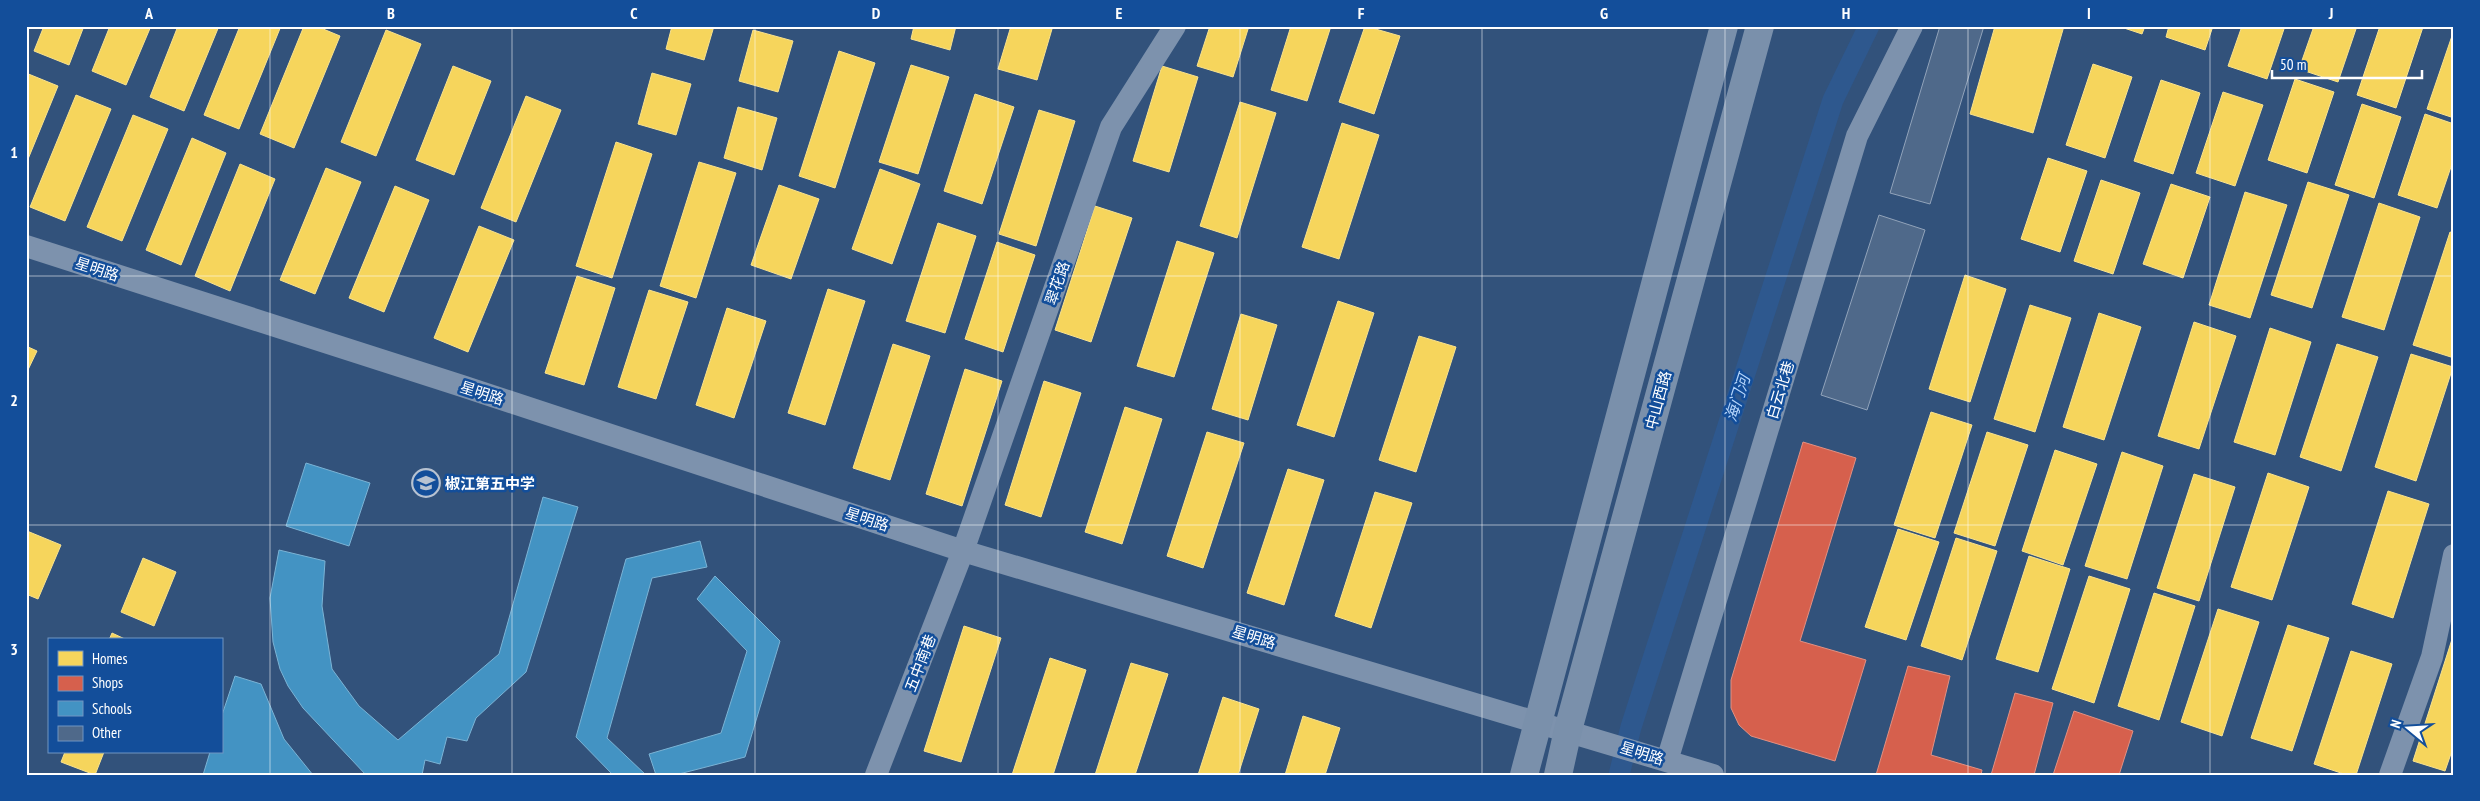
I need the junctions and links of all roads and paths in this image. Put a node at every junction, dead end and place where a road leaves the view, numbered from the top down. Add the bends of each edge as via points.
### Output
1 (1174, 26) edge
2 (1724, 26) edge
3 (1760, 26) edge
4 (1912, 26) edge
5 (26, 246) edge
6 (963, 551) junction
7 (2454, 555) edge
8 (1538, 722) junction
9 (1576, 733) junction
10 (1667, 761) junction
11 (876, 775) edge
12 (1524, 775) edge
13 (1558, 775) edge
14 (1713, 775) edge
15 (2390, 775) edge

1 - 6 street, 翠花路 via 1111,127
2 - 8 main road
3 - 9 main road, 中山西路
4 - 10 street, 白云北巷 via 1857,136
5 - 6 street, 星明路
6 - 8 street, 星明路
6 - 11 street, 五中南巷
7 - 15 street via 2432,657
8 - 9 street, 星明路
8 - 12 main road
9 - 10 street, 星明路
9 - 13 main road, 中山西路
10 - 14 street, 星明路

